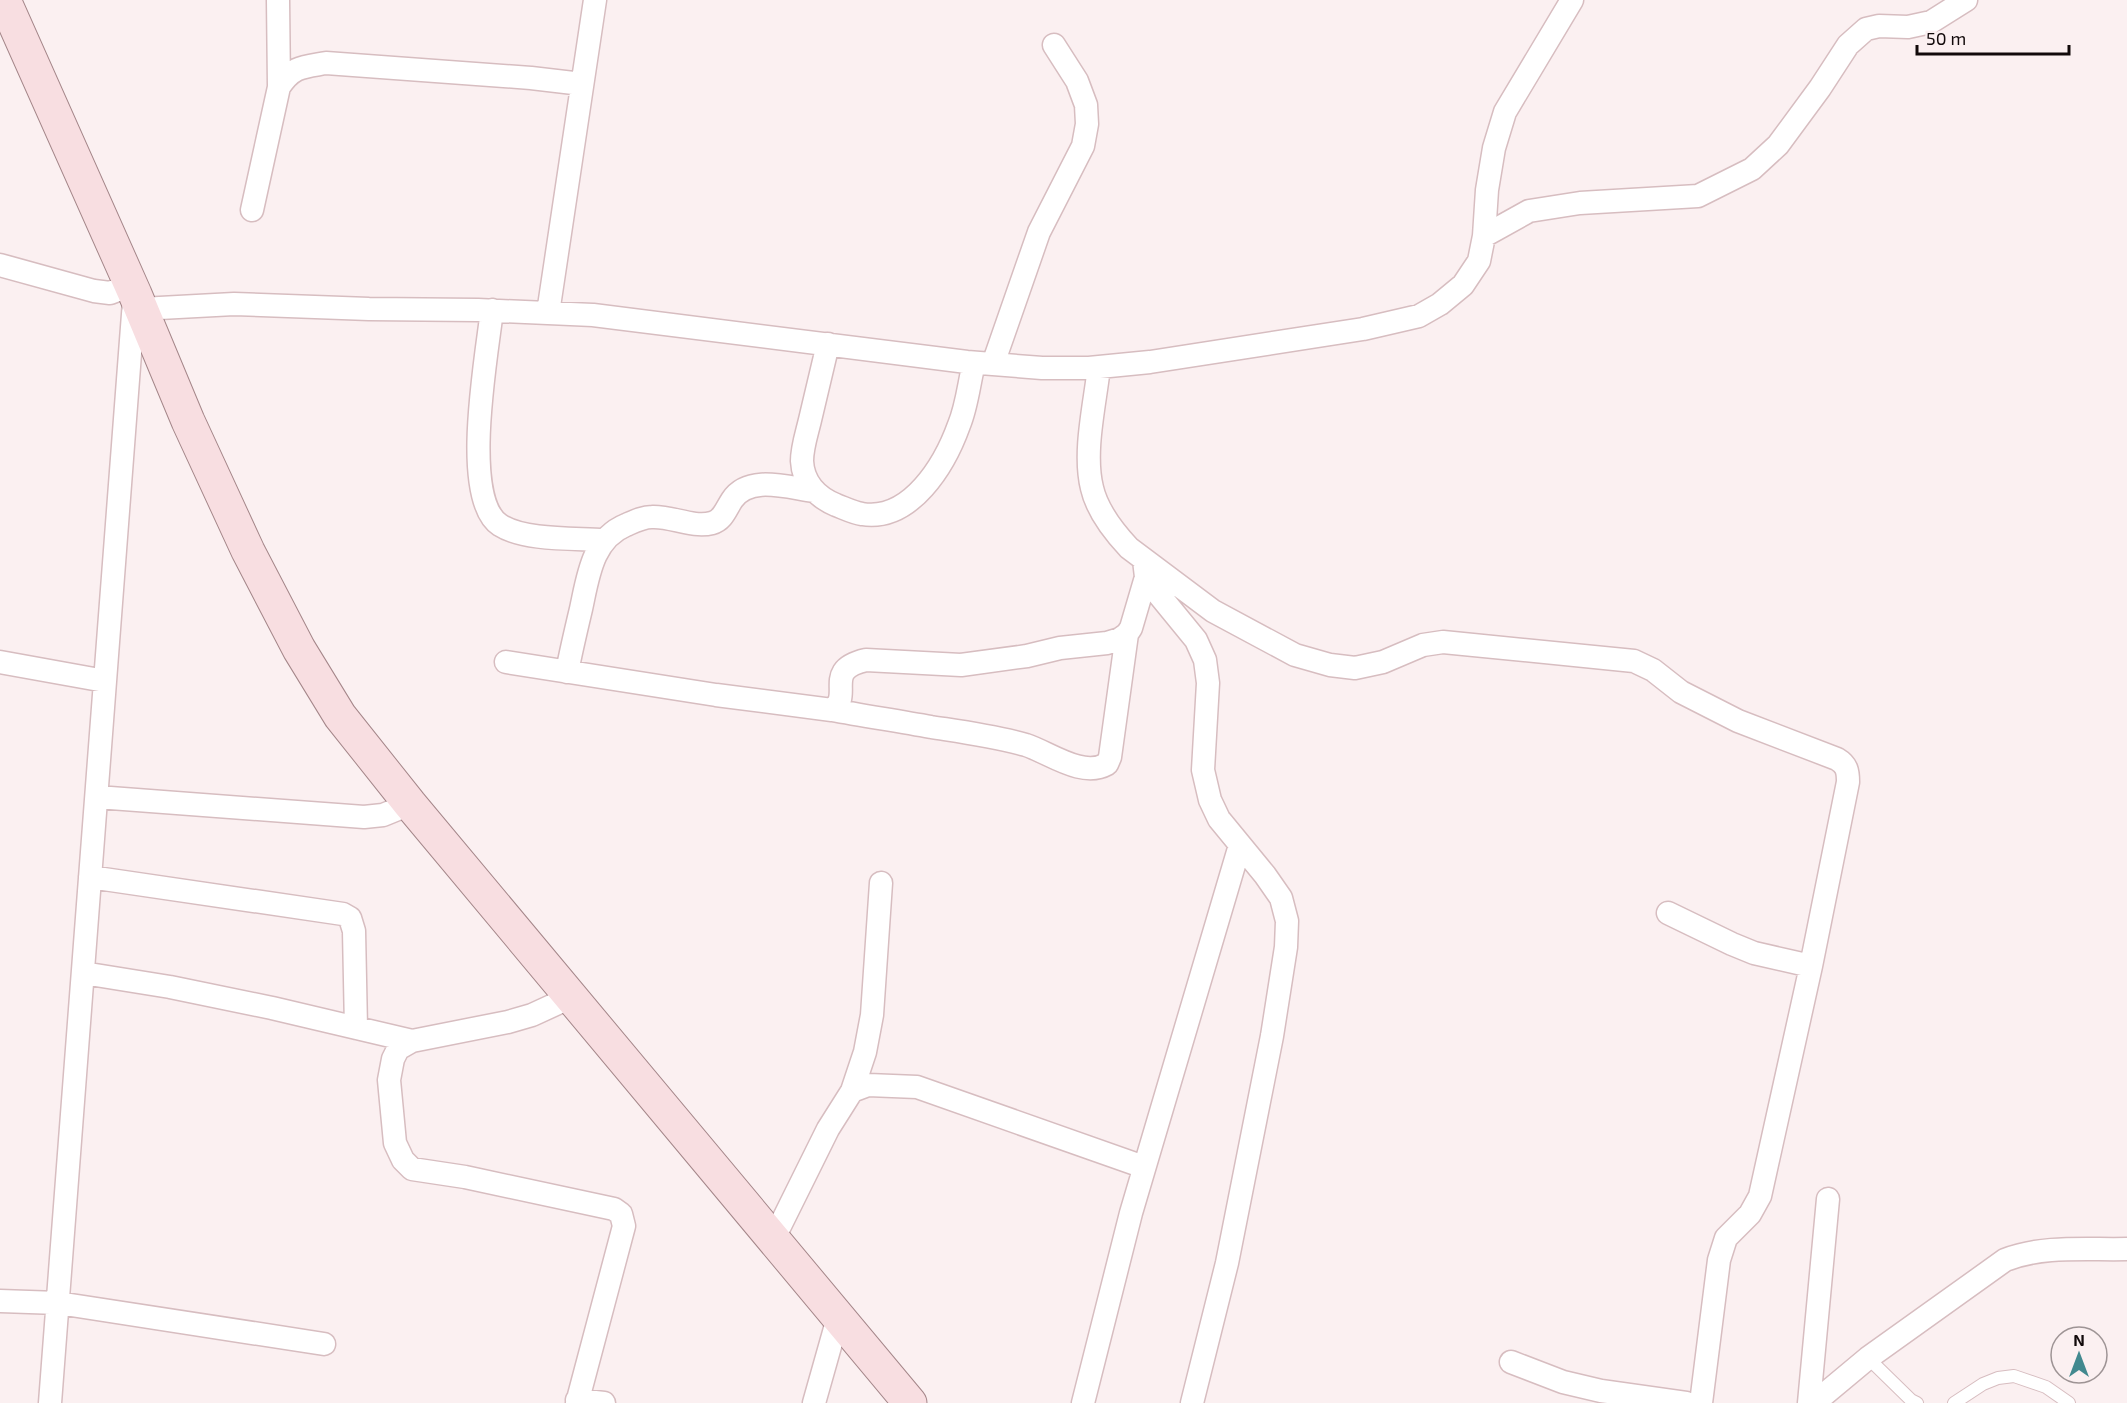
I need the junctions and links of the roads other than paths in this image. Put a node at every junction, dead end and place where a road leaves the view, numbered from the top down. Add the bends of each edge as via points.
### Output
1 (4, 0) edge
2 (278, 0) edge
3 (595, 0) edge
4 (1572, 0) edge
5 (1966, 0) edge
6 (1054, 45) dead end
7 (582, 84) junction
8 (279, 87) junction
9 (252, 210) dead end
10 (1484, 236) junction
11 (0, 266) edge
12 (135, 296) junction
13 (492, 310) junction
14 (548, 313) junction
15 (828, 344) junction
16 (984, 363) junction
17 (1099, 367) junction
18 (814, 491) junction
19 (604, 540) junction
20 (1145, 568) junction
21 (1127, 634) junction
22 (0, 662) edge
23 (506, 663) dead end
24 (567, 672) junction
25 (105, 681) junction
26 (832, 710) junction
27 (97, 797) junction
28 (410, 804) junction
29 (1240, 845) junction
30 (90, 877) junction
31 (881, 883) dead end
32 (1668, 913) dead end
33 (1811, 966) junction
34 (83, 973) junction
35 (571, 997) junction
36 (356, 1028) junction
37 (412, 1041) junction
38 (852, 1091) junction
39 (1144, 1167) junction
40 (1828, 1199) dead end
41 (774, 1238) junction
42 (2127, 1249) edge
43 (0, 1300) edge
44 (58, 1303) junction
45 (838, 1318) junction
46 (324, 1344) dead end
47 (1868, 1358) junction
48 (1511, 1362) dead end
49 (577, 1401) edge
50 (50, 1403) edge
51 (604, 1403) edge
52 (814, 1403) edge
53 (910, 1403) edge
54 (1083, 1403) edge
55 (1192, 1403) edge
56 (1686, 1403) edge
57 (1701, 1403) edge
58 (1809, 1403) edge
59 (1814, 1403) edge
60 (1917, 1403) edge
61 (1954, 1403) edge
62 (2069, 1403) edge

1 - 12 main road
2 - 8 street
3 - 7 street
4 - 10 street via 1505,112 1494,148
5 - 10 street via 1931,22 1866,29 1848,45 1778,145 1752,170 1698,196 1580,202 1529,211
6 - 16 street via 1077,81 1088,124 1083,146 1039,231
7 - 8 street via 326,63 288,73
7 - 14 street
8 - 9 street
10 - 17 street via 1479,261 1463,285 1419,316 1339,332
11 - 12 street via 94,291
12 - 13 street via 234,304
12 - 25 street
12 - 28 main road via 248,551 299,649 340,716
13 - 14 street
13 - 19 street via 477,449 486,508 498,525 519,533
14 - 15 street via 604,316
15 - 16 street
15 - 18 street via 802,459 805,477
16 - 17 street
16 - 18 street via 941,466 902,507 883,514 862,514 828,502
17 - 20 street via 1090,439 1092,489 1119,537
18 - 19 street via 761,484 734,496 722,518 712,523 640,519 615,530
19 - 24 street via 590,564
20 - 21 street
20 - 29 street via 1175,616 1196,640 1205,660 1208,683 1203,770 1219,819
20 - 33 street via 1213,611 1295,655 1330,665 1355,668 1383,663 1423,645 1443,642 1634,661 1681,692 1728,716 1837,759 1845,764 1848,782
21 - 26 street via 1107,643 961,664 866,660 852,663 842,675 838,705
21 - 26 street via 1110,757 1100,768 1078,766 989,735
22 - 25 street
23 - 24 street
24 - 26 street
25 - 27 street
27 - 28 street via 364,817 383,815
27 - 30 street
28 - 35 main road
29 - 39 street
29 - 55 street via 1281,898 1287,921 1286,947 1227,1263
30 - 34 street
30 - 36 street via 343,914 350,918 354,931
31 - 38 street via 872,1015
32 - 33 street via 1754,953
33 - 57 street via 1760,1196 1750,1214 1726,1238 1719,1260
34 - 36 street via 170,987
34 - 44 street
35 - 37 street via 508,1022
35 - 41 main road
36 - 37 street
37 - 49 street via 398,1049 389,1080 395,1143 412,1169 591,1204 621,1214 624,1226
38 - 39 street via 868,1085 917,1087
38 - 41 street via 828,1129
39 - 54 street
40 - 58 street
41 - 45 main road
42 - 47 street via 2041,1251 2012,1257
43 - 44 street
44 - 46 street
44 - 50 street
45 - 52 street
45 - 53 main road
47 - 59 street
47 - 60 lane
48 - 56 street via 1563,1382 1601,1391
49 - 51 street
61 - 62 lane via 1983,1384 2014,1376 2046,1387

